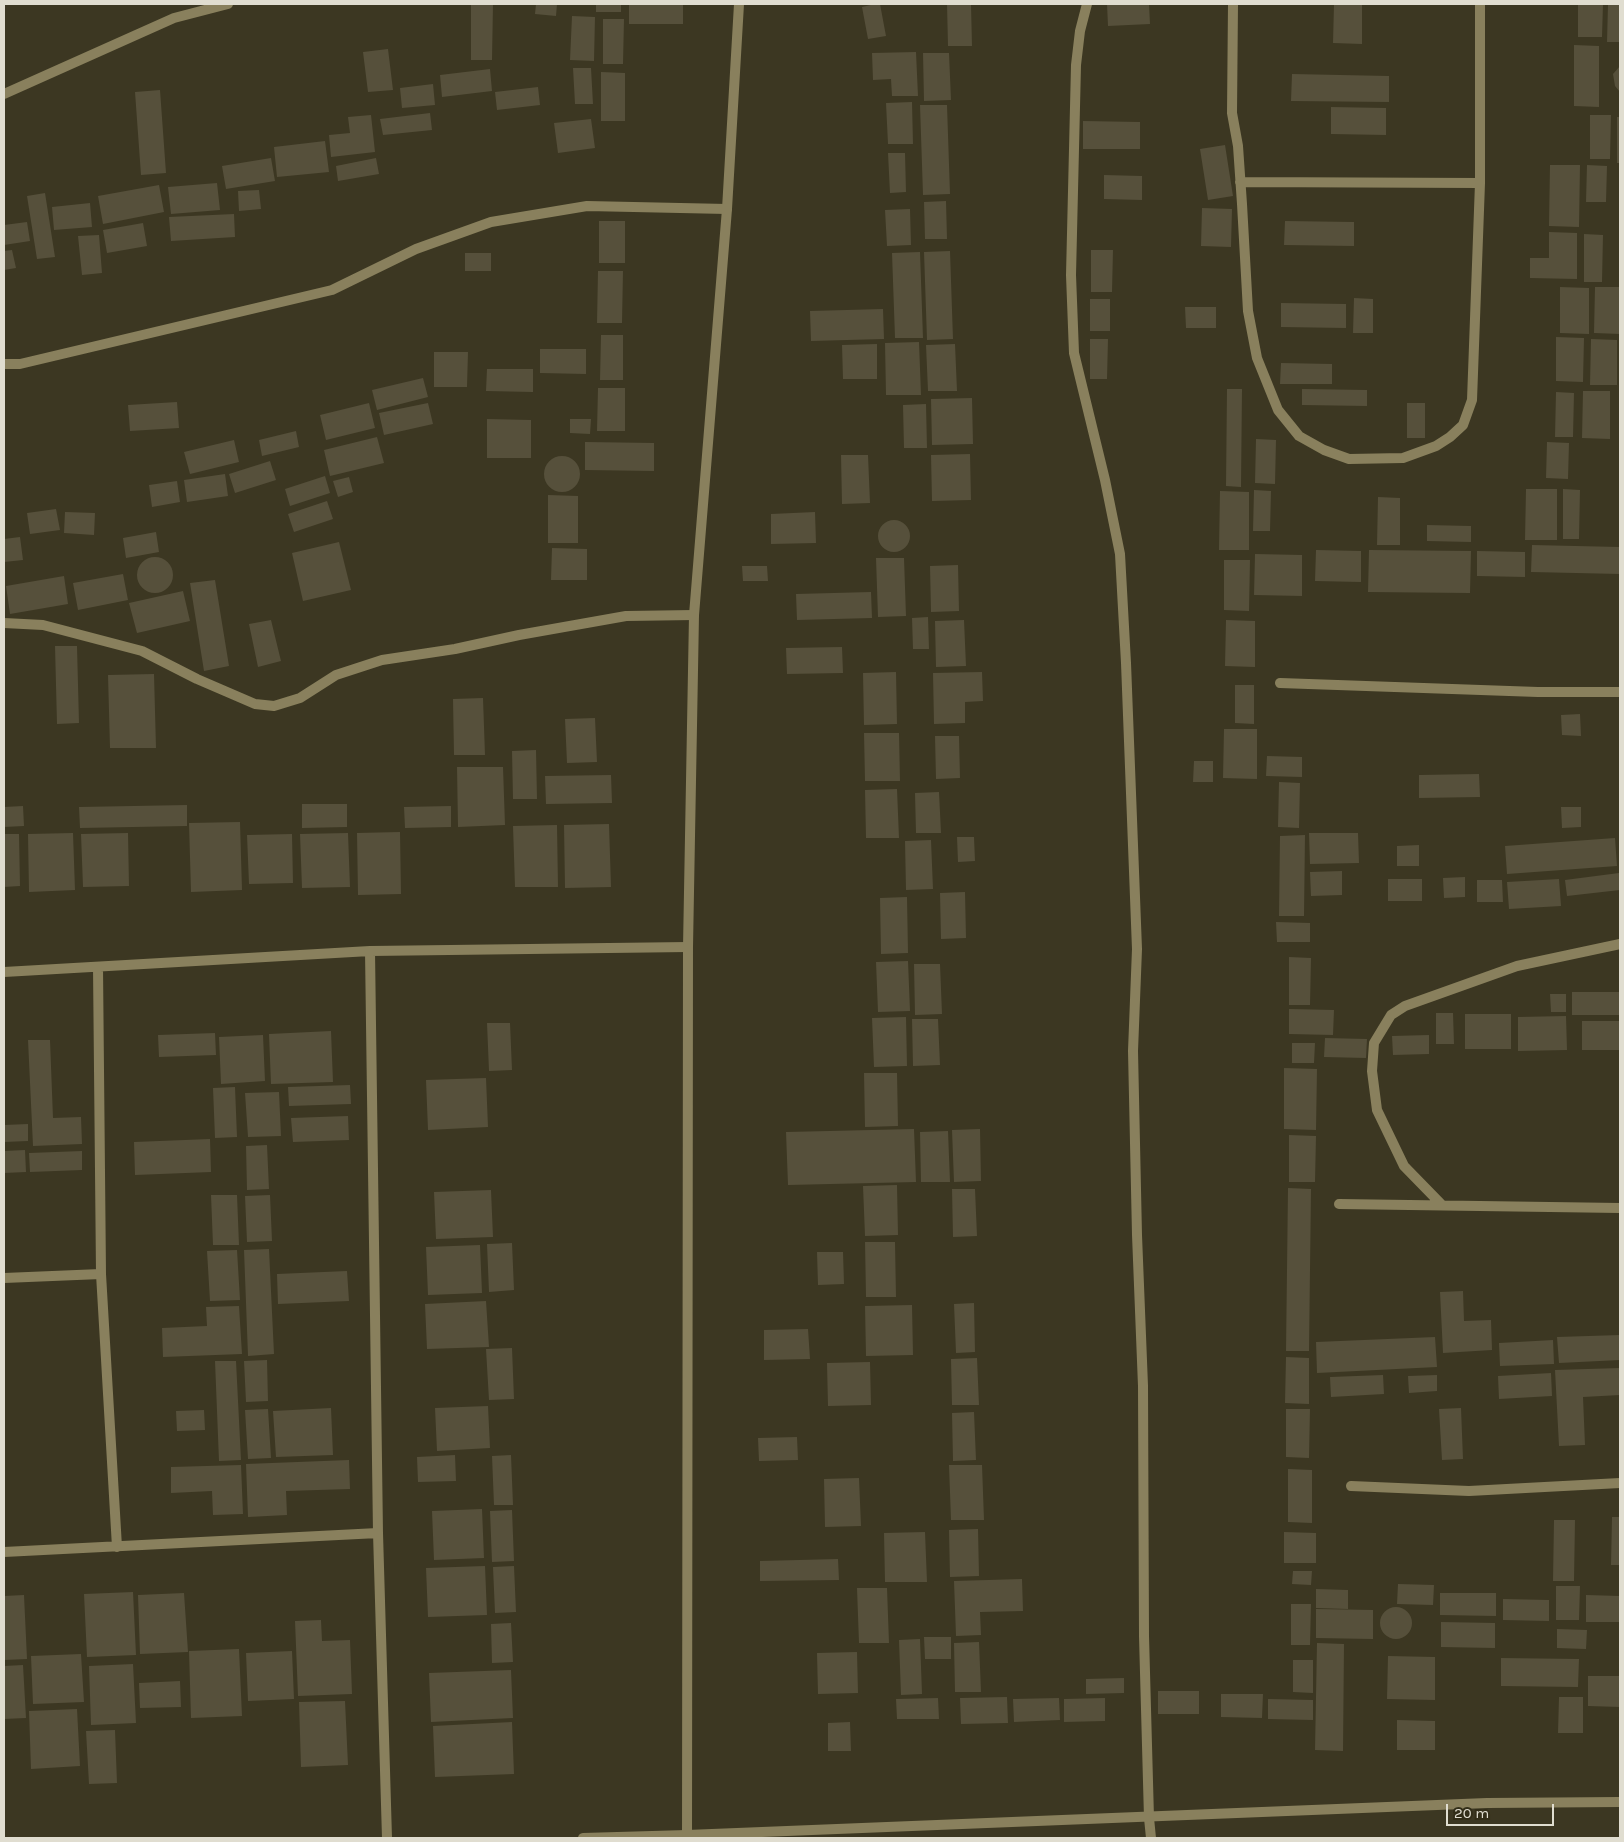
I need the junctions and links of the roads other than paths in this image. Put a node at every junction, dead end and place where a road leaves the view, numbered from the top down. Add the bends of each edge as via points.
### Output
1 (228, 4) edge
2 (739, 4) edge
3 (1087, 4) edge
4 (1233, 4) edge
5 (1480, 4) edge
6 (4, 94) edge
7 (1240, 182) junction
8 (1480, 183) junction
9 (727, 208) junction
10 (4, 364) edge
11 (694, 615) junction
12 (4, 623) edge
13 (1280, 683) dead end
14 (1620, 692) edge
15 (1620, 944) edge
16 (688, 947) junction
17 (370, 950) junction
18 (98, 967) junction
19 (4, 972) edge
20 (1339, 1204) dead end
21 (1442, 1205) junction
22 (1620, 1208) edge
23 (101, 1274) junction
24 (4, 1278) edge
25 (1620, 1483) edge
26 (1351, 1486) dead end
27 (378, 1533) junction
28 (117, 1547) junction
29 (4, 1552) edge
30 (1620, 1802) edge
31 (1149, 1818) junction
32 (687, 1837) edge
33 (387, 1838) edge
34 (583, 1838) edge
35 (1151, 1838) edge

1 - 6 street via 174,18
2 - 9 street
3 - 31 street via 1076,65 1071,275 1074,354 1120,554 1137,949 1132,1051 1143,1386
4 - 7 street via 1232,113
5 - 8 street
7 - 8 street
7 - 8 street via 1248,311 1257,358 1278,410 1299,436 1349,459 1403,458 1436,446 1463,425 1472,400
9 - 10 street via 587,206 491,222 416,249 332,290 20,364
9 - 11 street
11 - 12 street via 626,616 382,660 336,675 300,698 274,706 255,704 142,651 44,625
11 - 16 street
13 - 14 street
15 - 21 street via 1518,966 1405,1006 1391,1015 1374,1043 1372,1071 1377,1110 1404,1166
16 - 17 street
16 - 32 street
17 - 18 street
17 - 27 street
18 - 19 street
18 - 23 street
20 - 21 street
21 - 22 street
23 - 24 street
23 - 28 street
25 - 26 street via 1469,1491
27 - 28 street
27 - 33 street
28 - 29 street
30 - 31 street via 1487,1803
31 - 32 street
31 - 35 street
32 - 34 street

